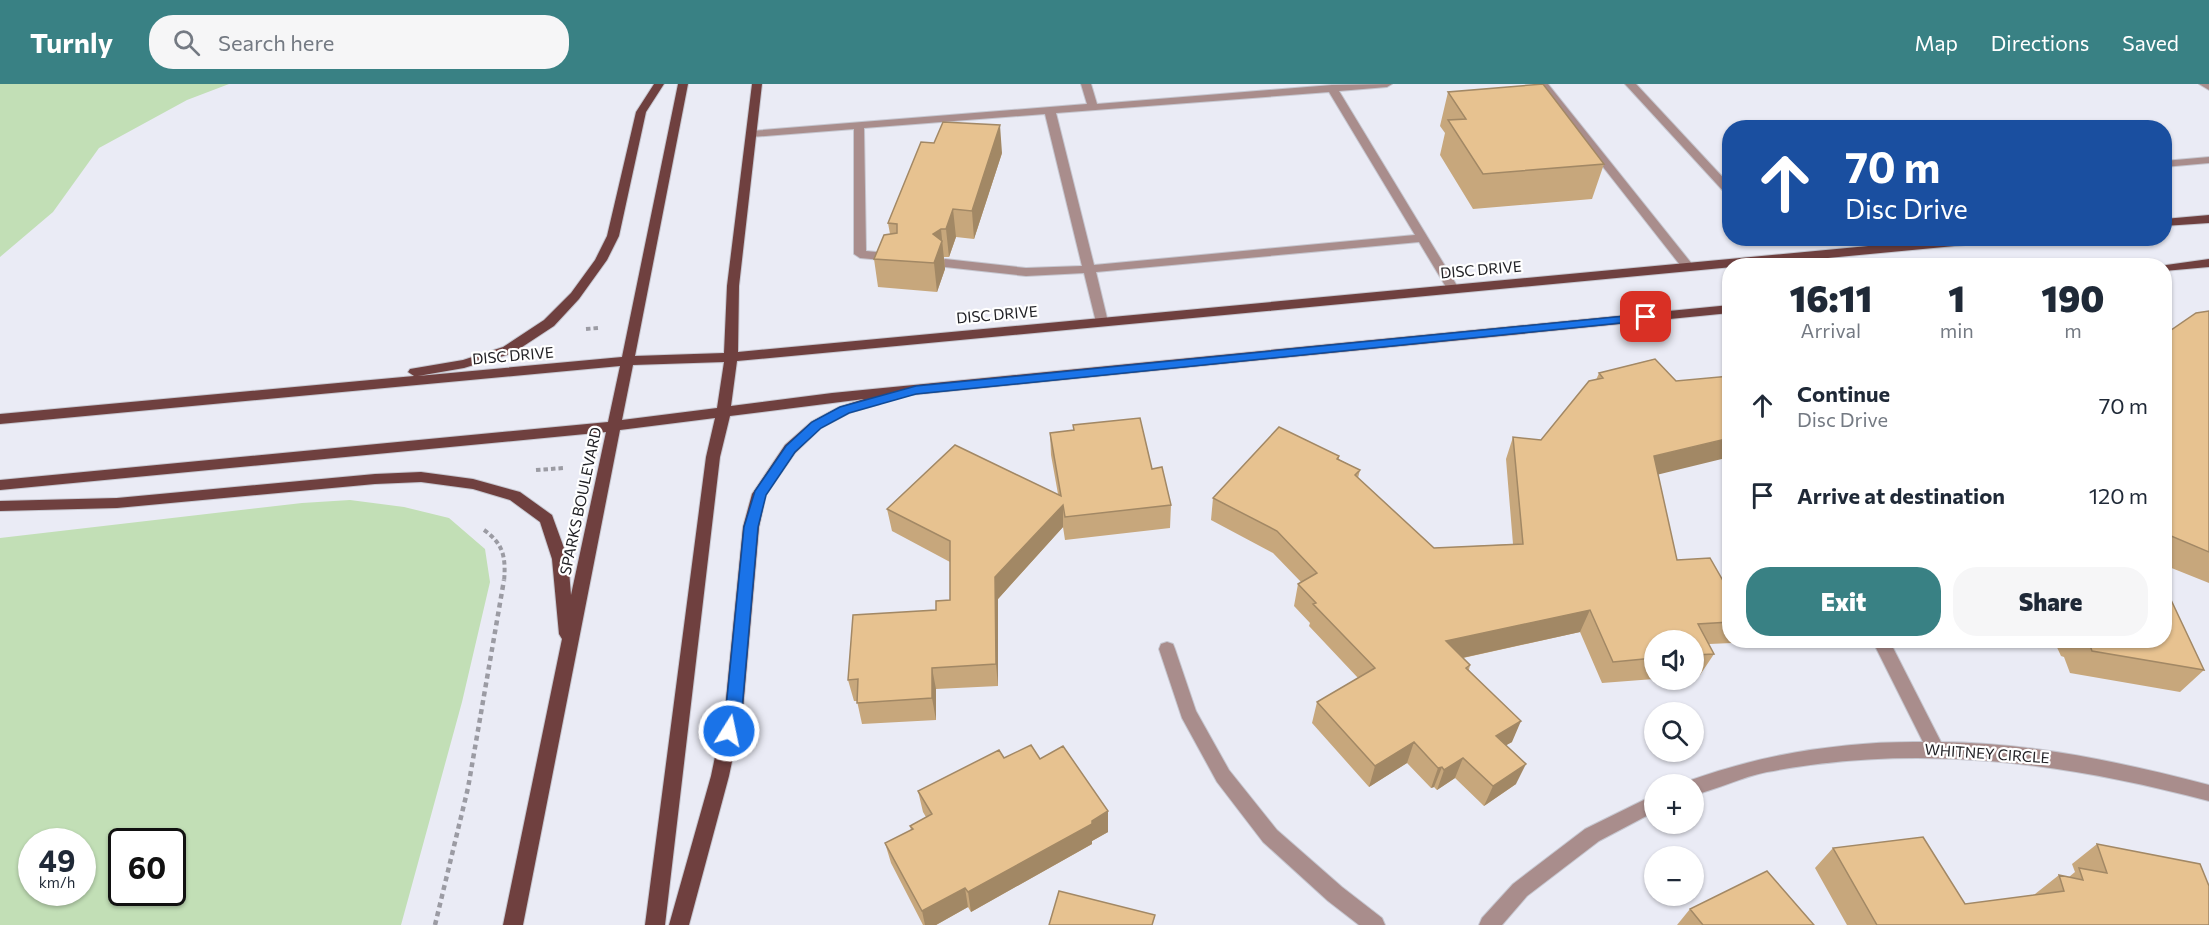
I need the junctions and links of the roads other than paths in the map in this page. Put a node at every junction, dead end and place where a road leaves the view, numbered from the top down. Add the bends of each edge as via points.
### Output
1 (659, 84) edge
2 (683, 84) edge
3 (757, 84) edge
4 (1086, 84) edge
5 (1387, 84) edge
6 (1543, 84) edge
7 (1630, 84) edge
8 (2204, 84) edge
9 (2209, 87) edge
10 (1332, 88) junction
11 (1093, 107) junction
12 (1050, 111) junction
13 (859, 125) junction
14 (751, 134) junction
15 (2209, 160) edge
16 (2172, 163) edge
17 (1722, 183) edge
18 (2209, 219) edge
19 (2172, 222) edge
20 (1422, 238) junction
21 (1912, 246) edge
22 (895, 257) edge
23 (1784, 258) edge
24 (945, 263) dead end
25 (2209, 263) edge
26 (1722, 264) edge
27 (2172, 266) edge
28 (1688, 267) junction
29 (1089, 269) junction
30 (1453, 289) junction
31 (1722, 310) edge
32 (1102, 322) junction
33 (731, 357) junction
34 (628, 361) junction
35 (916, 390) junction
36 (264, 395) junction
37 (723, 414) junction
38 (0, 419) edge
39 (616, 426) junction
40 (0, 485) edge
41 (0, 506) edge
42 (1884, 648) edge
43 (1167, 649) dead end
44 (568, 652) junction
45 (1935, 748) junction
46 (1704, 784) edge
47 (2209, 793) edge
48 (1644, 808) edge
49 (513, 925) edge
50 (655, 925) edge
51 (679, 925) edge
52 (1374, 925) edge
53 (1489, 925) edge

1 - 36 main road via 641,112 613,236 595,269 549,323 508,350 464,364
2 - 34 main road, SPARKS BOULEVARD
3 - 14 main road
4 - 11 street
5 - 10 street
6 - 28 street
7 - 17 street
8 - 9 street
10 - 11 street
10 - 20 street
11 - 12 street
12 - 13 street
12 - 29 street
13 - 14 street
13 - 22 street via 860,254
14 - 33 main road via 733,286
15 - 16 street
18 - 19 main road
20 - 29 street
20 - 30 street
21 - 23 main road, DISC DRIVE
24 - 29 street via 1026,272
25 - 27 main road
26 - 28 main road, DISC DRIVE
28 - 30 main road, DISC DRIVE
29 - 32 street
30 - 32 main road, DISC DRIVE
31 - 35 main road
32 - 33 main road, DISC DRIVE
33 - 34 main road, DISC DRIVE
33 - 37 main road
34 - 36 main road, DISC DRIVE
34 - 39 main road, SPARKS BOULEVARD
35 - 37 main road
35 - 51 main road via 844,410 816,425 790,449 759,494 751,527 734,709
36 - 38 main road, DISC DRIVE
37 - 39 main road
37 - 50 main road via 713,457
39 - 40 main road
39 - 44 main road, SPARKS BOULEVARD
41 - 44 main road via 117,503 375,479 421,477 473,484 515,496 547,519 560,559
42 - 45 street
43 - 52 street via 1188,713 1223,776 1270,836
44 - 49 main road, SPARKS BOULEVARD
45 - 46 street, WHITNEY CIRCLE via 1829,754 1756,767
45 - 47 street, WHITNEY CIRCLE via 2049,757 2157,778
48 - 53 street via 1592,836 1520,890

